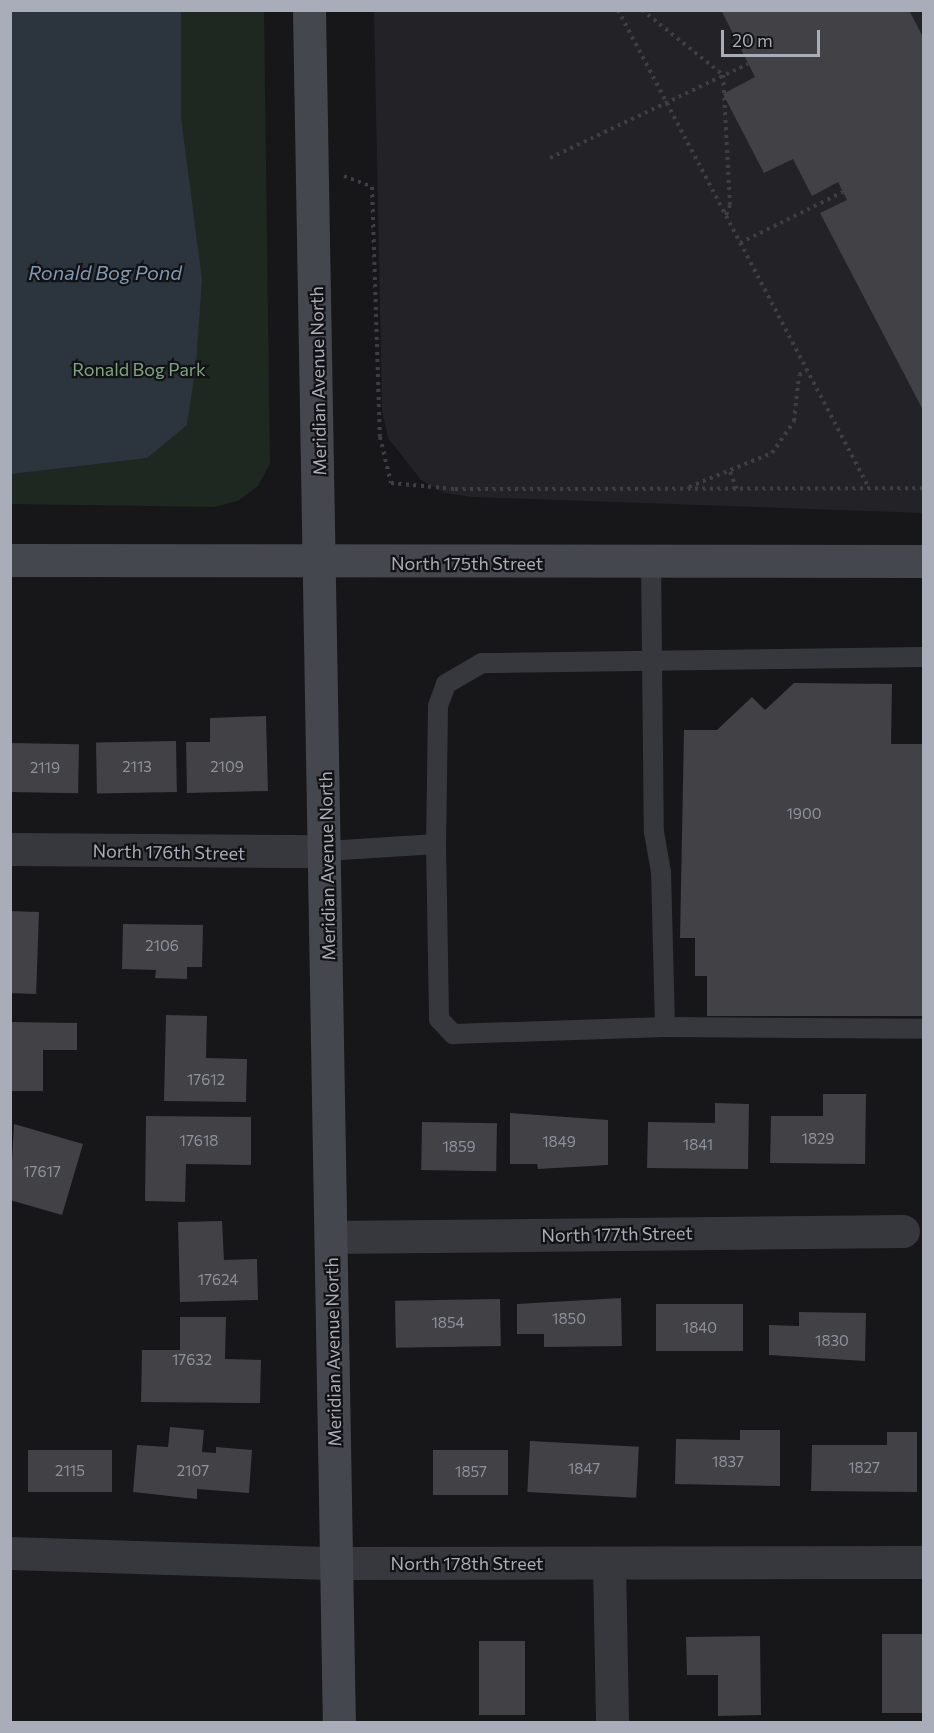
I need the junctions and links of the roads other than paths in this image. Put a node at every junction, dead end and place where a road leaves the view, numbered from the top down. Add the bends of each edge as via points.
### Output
1 (309, 10) edge
2 (10, 560) edge
3 (924, 561) edge
4 (651, 562) junction
5 (322, 564) junction
6 (924, 657) edge
7 (652, 660) junction
8 (436, 844) junction
9 (10, 849) edge
10 (326, 851) junction
11 (665, 1027) junction
12 (924, 1029) edge
13 (903, 1231) dead end
14 (331, 1237) junction
15 (10, 1553) edge
16 (924, 1562) edge
17 (336, 1563) junction
18 (609, 1563) junction
19 (339, 1722) edge
20 (612, 1722) edge

1 - 5 street, Meridian Avenue North
2 - 5 street, North 175th Street
3 - 4 street, North 175th Street
4 - 5 street, North 175th Street
4 - 7 lane
5 - 10 street, Meridian Avenue North
6 - 7 lane
7 - 8 lane via 482,663 446,684 438,706
7 - 11 lane
8 - 10 lane
8 - 11 lane via 443,1029 453,1034
9 - 10 street, North 176th Street
10 - 14 street, Meridian Avenue North
11 - 12 lane
13 - 14 street, North 177th Street
14 - 17 street, Meridian Avenue North
15 - 17 street, North 178th Street
16 - 18 street, North 178th Street
17 - 18 street, North 178th Street
17 - 19 street, Meridian Avenue North
18 - 20 street

